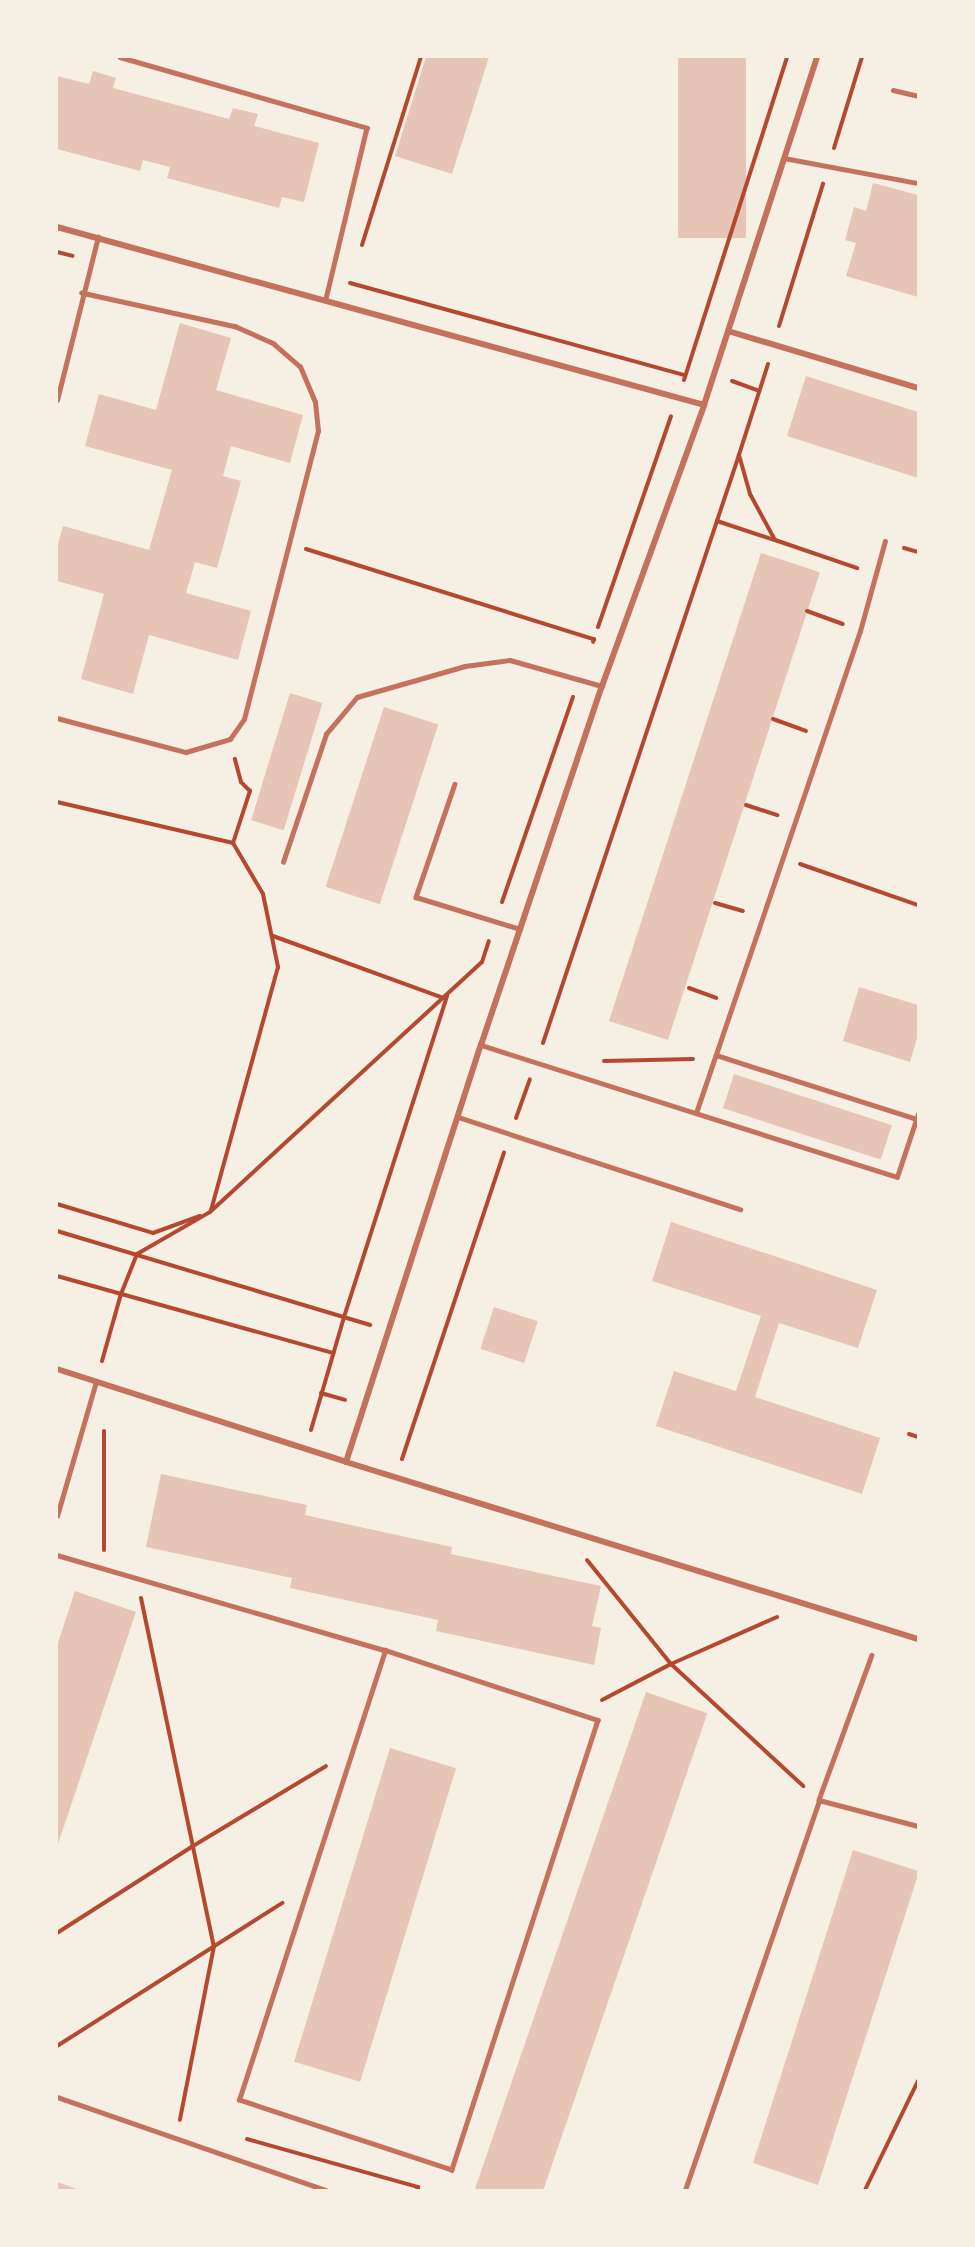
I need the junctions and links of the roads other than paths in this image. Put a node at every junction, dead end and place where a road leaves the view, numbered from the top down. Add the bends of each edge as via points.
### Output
1 (120, 57) edge
2 (817, 57) edge
3 (894, 90) dead end
4 (918, 96) edge
5 (784, 159) junction
6 (918, 183) edge
7 (57, 226) edge
8 (98, 237) junction
9 (82, 293) junction
10 (326, 299) junction
11 (728, 331) junction
12 (918, 388) edge
13 (57, 400) edge
14 (704, 405) junction
15 (885, 542) dead end
16 (602, 687) junction
17 (57, 718) edge
18 (455, 784) dead end
19 (283, 862) dead end
20 (520, 929) junction
21 (481, 1045) junction
22 (716, 1055) junction
23 (696, 1113) junction
24 (917, 1116) edge
25 (458, 1117) junction
26 (740, 1209) dead end
27 (57, 1369) edge
28 (96, 1382) junction
29 (346, 1462) junction
30 (57, 1516) edge
31 (57, 1555) edge
32 (918, 1639) edge
33 (385, 1650) junction
34 (873, 1655) dead end
35 (819, 1800) junction
36 (918, 1826) edge
37 (57, 2097) edge
38 (326, 2190) edge
39 (685, 2190) edge

1 - 10 lane via 367,129
2 - 5 street
3 - 4 lane
5 - 6 lane
5 - 11 street
7 - 8 street
8 - 9 lane
8 - 10 street
9 - 13 lane
9 - 17 lane via 236,327 274,344 300,367 315,402 318,431 244,719 230,739 186,752
10 - 14 street
11 - 12 street
11 - 14 street
14 - 16 street
15 - 22 lane via 860,631
16 - 19 lane via 510,660 465,666 357,697 326,734
16 - 20 street
18 - 20 lane via 416,897
20 - 21 street
21 - 23 lane
21 - 25 street
22 - 23 lane
22 - 24 lane
23 - 24 lane via 897,1177
25 - 26 lane
25 - 29 street
27 - 28 street
28 - 29 street
28 - 30 lane
29 - 32 street
31 - 33 lane
33 - 33 lane via 598,1720 452,2170 239,2100
34 - 35 lane
35 - 36 lane
35 - 39 lane
37 - 38 lane

